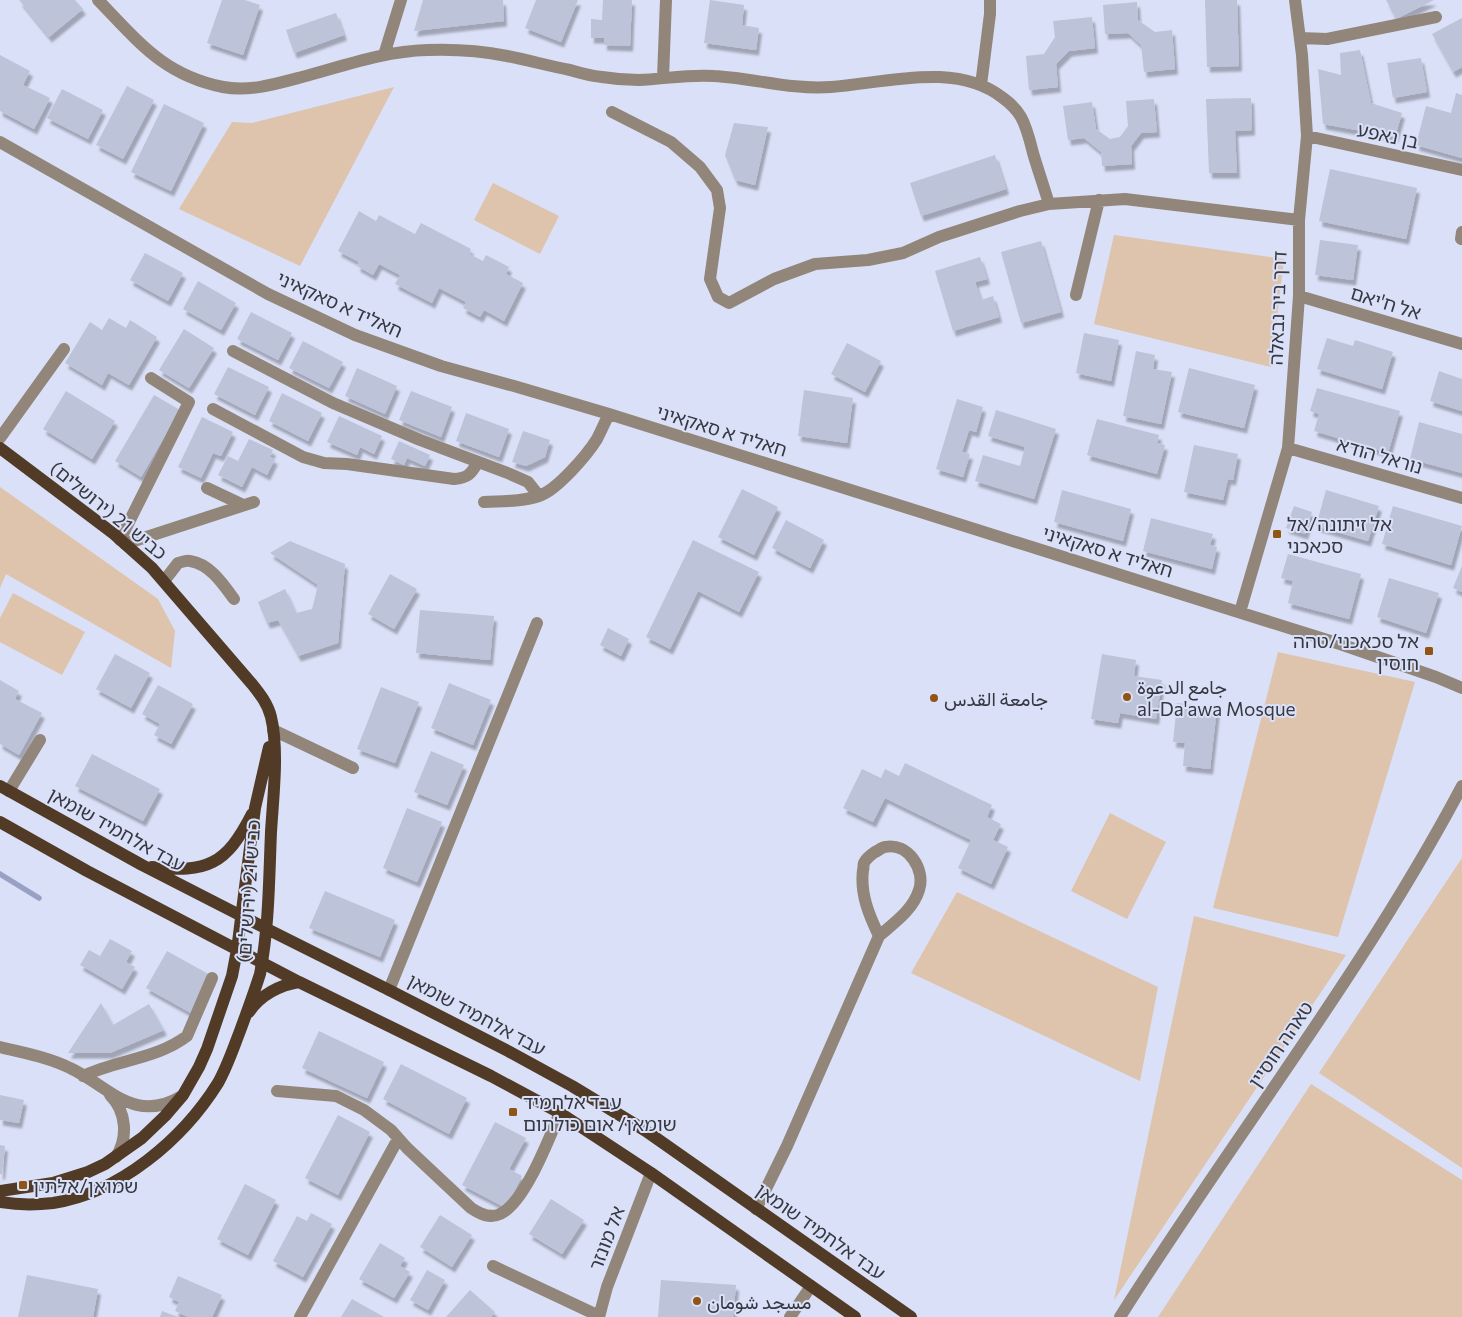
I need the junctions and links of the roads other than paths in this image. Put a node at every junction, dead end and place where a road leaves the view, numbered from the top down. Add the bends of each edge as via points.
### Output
1 (98, 0) edge
2 (401, 0) edge
3 (666, 0) edge
4 (990, 0) edge
5 (1295, 0) edge
6 (1436, 17) dead end
7 (1300, 38) junction
8 (384, 56) junction
9 (663, 78) junction
10 (981, 85) junction
11 (612, 112) dead end
12 (1307, 136) junction
13 (0, 142) edge
14 (1462, 170) edge
15 (1100, 200) junction
16 (1049, 204) junction
17 (1299, 220) junction
18 (1076, 295) dead end
19 (1299, 296) junction
20 (1462, 344) edge
21 (64, 349) dead end
22 (233, 351) dead end
23 (151, 378) dead end
24 (213, 409) dead end
25 (609, 414) junction
26 (0, 438) edge
27 (0, 448) edge
28 (1288, 448) junction
29 (478, 462) junction
30 (207, 488) dead end
31 (539, 496) junction
32 (1462, 498) edge
33 (484, 502) dead end
34 (123, 542) junction
35 (164, 581) junction
36 (234, 599) dead end
37 (1240, 612) junction
38 (537, 623) dead end
39 (1462, 688) edge
40 (273, 730) junction
41 (40, 740) dead end
42 (353, 768) dead end
43 (1462, 786) edge
44 (4, 788) edge
45 (255, 808) junction
46 (0, 822) edge
47 (142, 866) junction
48 (241, 916) junction
49 (267, 929) junction
50 (879, 936) junction
51 (237, 950) junction
52 (262, 963) junction
53 (212, 978) dead end
54 (299, 982) junction
55 (389, 990) junction
56 (244, 1020) junction
57 (0, 1047) edge
58 (83, 1076) junction
59 (105, 1090) junction
60 (277, 1091) dead end
61 (183, 1095) junction
62 (560, 1112) junction
63 (398, 1139) junction
64 (116, 1158) junction
65 (651, 1173) junction
66 (0, 1191) edge
67 (0, 1202) edge
68 (756, 1208) junction
69 (493, 1266) dead end
70 (811, 1286) junction
71 (300, 1317) edge
72 (599, 1317) edge
73 (790, 1317) edge
74 (855, 1317) edge
75 (911, 1317) edge
76 (1120, 1317) edge

1 - 8 street via 161,62 202,82 227,88 277,84
2 - 8 street
3 - 9 street
4 - 10 street
5 - 7 street, דרך ביר נבאלה
6 - 7 street via 1327,39
7 - 12 street, דרך ביר נבאלה
8 - 9 street via 427,50 466,52 504,56 600,77
9 - 10 street via 714,76 806,88 948,77
10 - 16 street via 1002,97 1021,117
11 - 16 street via 671,142 700,167 717,190 720,208 710,279 718,297 729,303 774,279 815,264 868,260 903,253 939,237
12 - 14 street, בן נאפע
12 - 17 street, דרך ביר נבאלה
13 - 25 street, חאליד א סאקאיני via 268,294 355,335 441,366
15 - 16 street
15 - 17 street via 1125,199
15 - 18 street
17 - 19 street, דרך ביר נבאלה
19 - 20 street, אל ח'יאם
19 - 28 street, דרך ביר נבאלה
21 - 26 street
22 - 29 street via 333,403
23 - 34 street via 189,402
24 - 29 street via 324,463 454,479 472,473
25 - 31 street via 596,440 578,463 557,485
25 - 37 street, חאליד א סאקאיני
27 - 34 main road, כביש 21 (ירושלים)
28 - 32 street, נוראל הודא
28 - 37 street, דרך ביר נבאלה
29 - 31 street via 528,482
30 - 34 street via 249,504
31 - 33 street
34 - 35 main road, כביש 21 (ירושלים)
35 - 36 street via 178,563 188,560 217,576
35 - 40 main road, כביש 21 (ירושלים) via 262,696
37 - 39 street, חאליד א סאקאיני
38 - 55 street
40 - 42 street
40 - 45 main road, כביש 21 (ירושלים)
40 - 49 main road, כביש 21 (ירושלים) via 274,782
41 - 44 street
43 - 76 street, טאהה חוסיין via 1363,954
44 - 47 main road, עבד אלחמיד שומאן
45 - 47 main road via 238,839 227,852 209,864 185,870
45 - 48 main road, כביש 21 (ירושלים)
46 - 51 main road via 87,872
47 - 48 main road, עבד אלחמיד שומאן
48 - 49 main road, עבד אלחמיד שומאן
48 - 51 main road, כביש 21 (ירושלים)
49 - 52 main road, כביש 21 (ירושלים)
49 - 55 main road, עבד אלחמיד שומאן
50 - 50 street via 912,905 920,889 920,871 912,856 900,848 885,847 864,863 864,898
50 - 68 street via 787,1146
51 - 52 main road
51 - 61 main road, כביש 21 (ירושלים) via 232,976 207,1049
52 - 54 main road
52 - 56 main road, כביש 21 (ירושלים)
53 - 58 street via 187,1036 180,1042
54 - 56 main road via 282,986 265,996
54 - 62 main road
55 - 68 main road, עבד אלחמיד שומאן via 580,1091 646,1131
56 - 67 main road, כביש 21 (ירושלים) via 218,1083 184,1127 148,1160 108,1185 76,1197 37,1204
57 - 58 street via 55,1061
58 - 59 street
59 - 61 street via 121,1100 142,1106 171,1102
59 - 64 street via 113,1098 123,1120 124,1140
60 - 63 street via 336,1096 364,1110
61 - 64 main road, כביש 21 (ירושלים) via 142,1138
62 - 63 street via 519,1196 507,1210 492,1216 471,1208
62 - 65 main road
63 - 71 street
64 - 66 main road, כביש 21 (ירושלים) via 70,1178
65 - 70 main road
65 - 72 street, אל מונזר via 607,1287
68 - 75 main road, עבד אלחמיד שומאן
69 - 72 street
70 - 73 street
70 - 74 main road

